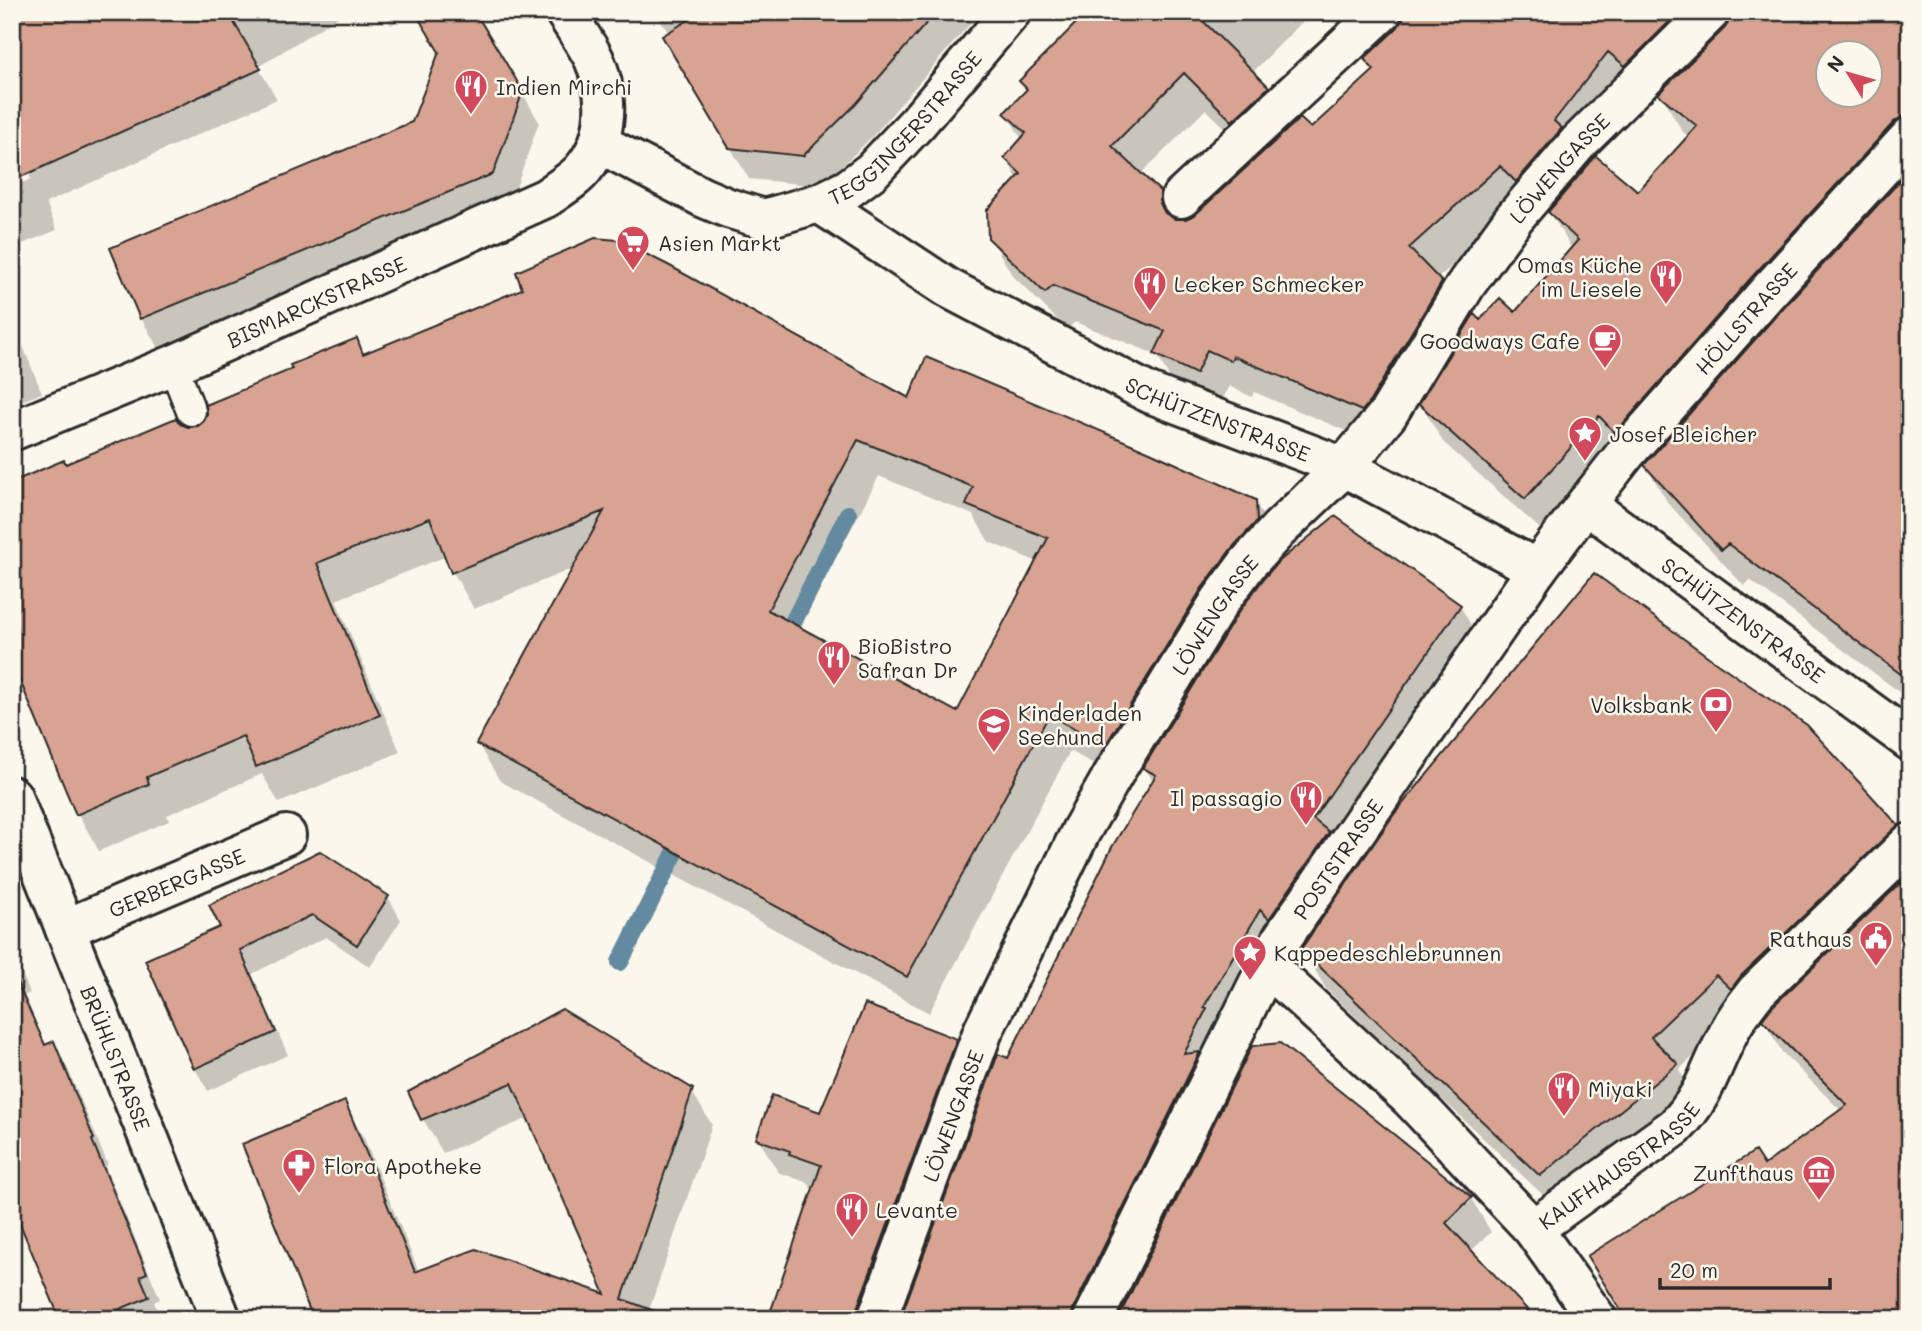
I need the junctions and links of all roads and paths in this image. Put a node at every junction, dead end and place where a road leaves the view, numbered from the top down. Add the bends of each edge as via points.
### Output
1 (565, 12) edge
2 (1011, 12) edge
3 (1382, 12) edge
4 (1710, 12) edge
5 (1910, 137) edge
6 (599, 143) junction
7 (1181, 198) dead end
8 (819, 202) junction
9 (173, 365) junction
10 (191, 411) dead end
11 (12, 431) edge
12 (1344, 467) junction
13 (1586, 505) junction
14 (1537, 569) junction
15 (1910, 741) edge
16 (12, 796) edge
17 (286, 835) dead end
18 (1910, 843) edge
19 (65, 929) junction
20 (1267, 966) junction
21 (1533, 1229) junction
22 (220, 1319) edge
23 (877, 1319) edge
24 (1093, 1319) edge
25 (1597, 1319) edge

1 - 6 street via 594,59 603,87 605,111
2 - 8 street, TEGGINGERSTRASSE via 872,171
3 - 7 street
4 - 12 street, LÖWENGASSE via 1578,143 1514,218 1467,283 1388,414
5 - 13 street, HÖLLSTRASSE via 1626,453
6 - 8 street via 702,197 764,219
6 - 9 street, BISMARCKSTRASSE via 584,169 546,198
8 - 12 street, SCHÜTZENSTRASSE via 948,288 1149,393
9 - 10 lane
9 - 11 street, BISMARCKSTRASSE
12 - 14 street, SCHÜTZENSTRASSE
12 - 23 street, LÖWENGASSE via 1255,555 1220,601 1081,831 983,1031
13 - 14 street
13 - 15 street, SCHÜTZENSTRASSE
14 - 20 street, POSTSTRASSE
16 - 19 street, BRÜHLSTRASSE
17 - 19 street, GERBERGASSE
18 - 21 street, KAUFHAUSSTRASSE via 1749,1002 1689,1113
19 - 22 street, BRÜHLSTRASSE
20 - 21 street, KAUFHAUSSTRASSE via 1410,1098
20 - 24 street, POSTSTRASSE
21 - 25 street

